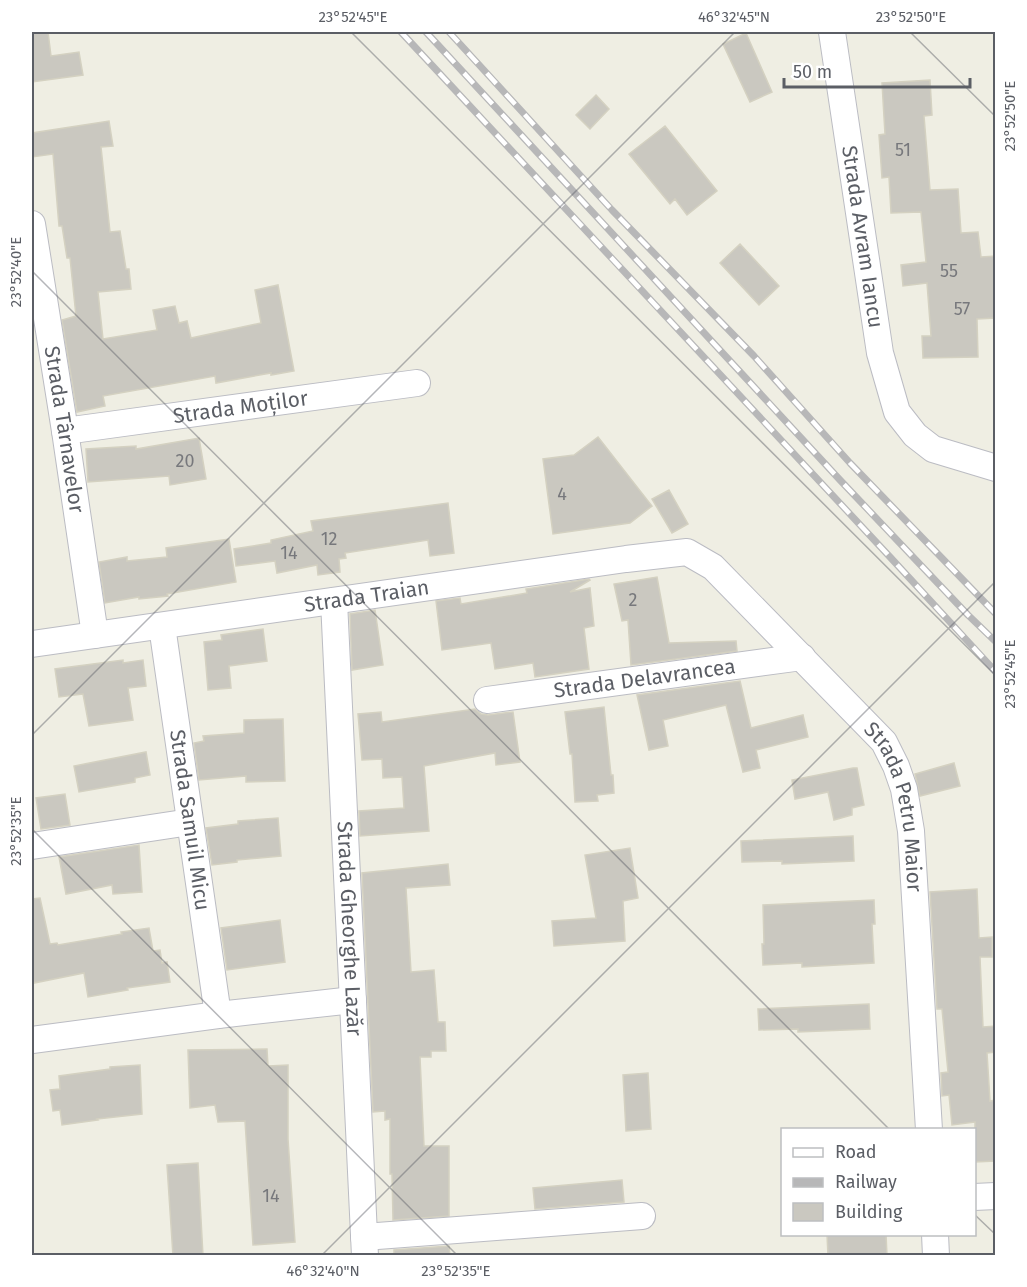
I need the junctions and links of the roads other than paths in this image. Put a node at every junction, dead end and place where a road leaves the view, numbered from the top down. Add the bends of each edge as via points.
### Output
1 (832, 32) edge
2 (32, 224) edge
3 (417, 383) dead end
4 (65, 431) junction
5 (996, 468) edge
6 (699, 559) joint
7 (334, 601) junction
8 (162, 626) junction
9 (94, 635) junction
10 (32, 644) edge
11 (802, 657) junction
12 (487, 700) dead end
13 (190, 822) junction
14 (32, 846) edge
15 (353, 1000) junction
16 (218, 1015) junction
17 (32, 1040) edge
18 (929, 1128) edge
19 (996, 1196) edge
20 (976, 1197) edge
21 (642, 1216) dead end
22 (934, 1236) edge
23 (365, 1246) edge
24 (936, 1256) edge

1 - 5 street, Strada Avram Iancu via 880,353 897,412 915,435 933,449
2 - 4 street, Strada Târnavelor
3 - 4 street, Strada Moților
4 - 9 street, Strada Târnavelor
6 - 7 street, Strada Traian via 687,552 669,554
6 - 11 street, Strada Petru Maior via 713,567
7 - 8 street, Strada Traian
7 - 15 street, Strada Gheorghe Lazăr
8 - 9 street, Strada Traian
8 - 13 street, Strada Samuil Micu
9 - 10 street, Strada Traian
11 - 12 street, Strada Delavrancea
11 - 18 street, Strada Petru Maior via 884,742 904,789 911,831
13 - 14 street
13 - 16 street, Strada Samuil Micu
15 - 16 street
15 - 23 street, Strada Gheorghe Lazăr
16 - 17 street
19 - 20 street
21 - 23 street
22 - 24 street

